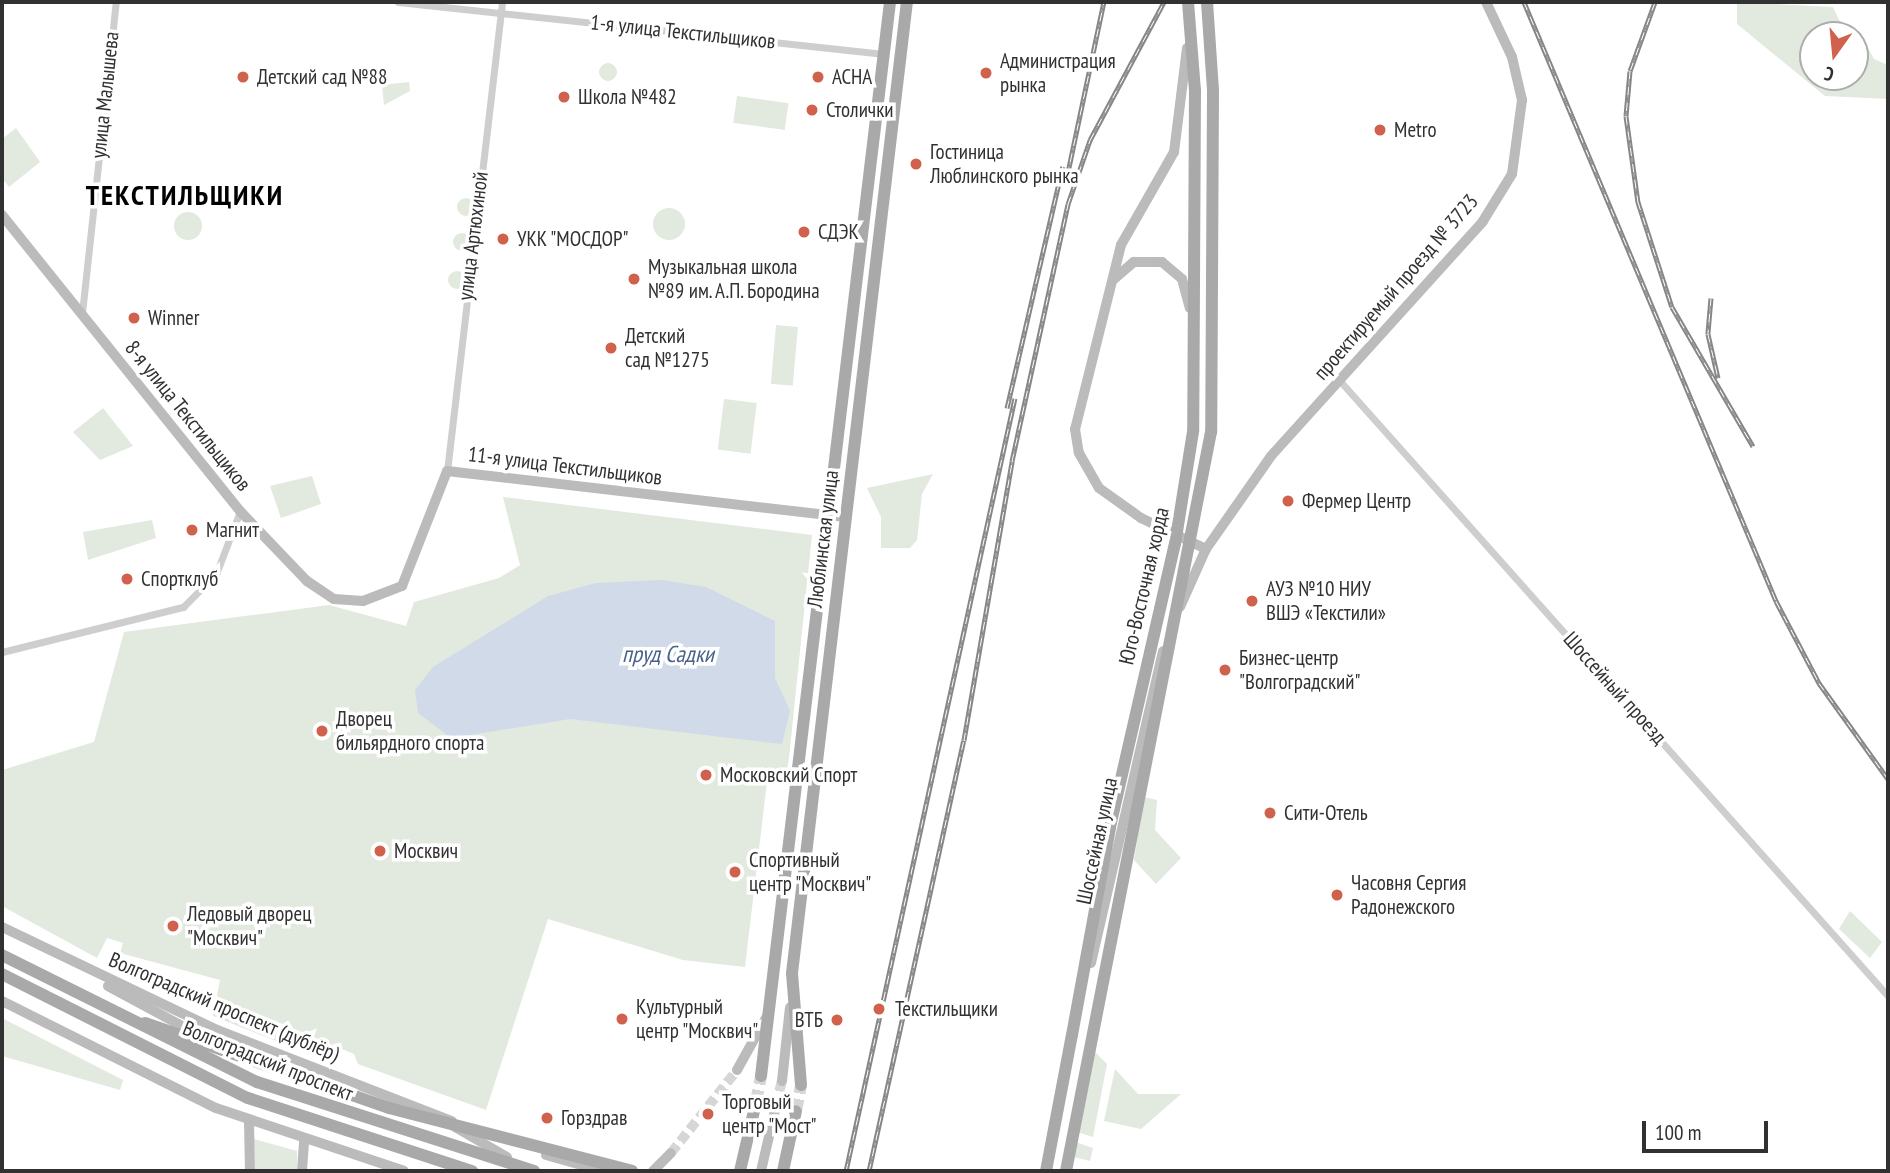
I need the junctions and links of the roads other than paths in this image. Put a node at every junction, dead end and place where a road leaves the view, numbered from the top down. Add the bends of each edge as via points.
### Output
1 (116, 2) edge
2 (398, 2) edge
3 (502, 2) edge
4 (890, 2) edge
5 (907, 2) edge
6 (1207, 2) edge
7 (1486, 2) edge
8 (1188, 8) edge
9 (501, 12) junction
10 (884, 54) junction
11 (2, 215) edge
12 (1106, 299) junction
13 (82, 313) junction
14 (1195, 358) junction
15 (1340, 381) junction
16 (447, 471) junction
17 (240, 510) junction
18 (831, 516) junction
19 (845, 517) junction
20 (1218, 530) joint
21 (1206, 549) junction
22 (2, 652) edge
23 (2, 927) edge
24 (2, 955) edge
25 (76, 966) junction
26 (2, 974) edge
27 (792, 981) junction
28 (1888, 996) edge
29 (2, 1001) edge
30 (774, 1001) junction
31 (104, 1009) junction
32 (238, 1055) junction
33 (737, 1070) tunnel mouth
34 (761, 1076) tunnel mouth
35 (782, 1081) tunnel mouth
36 (801, 1085) tunnel mouth
37 (756, 1101) tunnel mouth
38 (776, 1106) tunnel mouth
39 (796, 1111) tunnel mouth
40 (437, 1114) junction
41 (250, 1121) junction
42 (304, 1140) junction
43 (668, 1156) joint
44 (250, 1171) edge
45 (302, 1171) edge
46 (404, 1171) edge
47 (472, 1171) edge
48 (536, 1171) edge
49 (603, 1171) edge
50 (632, 1171) edge
51 (653, 1171) edge
52 (662, 1171) edge
53 (740, 1171) edge
54 (761, 1171) edge
55 (783, 1171) edge
56 (1047, 1171) edge
57 (1066, 1171) edge

1 - 13 street, улица Малышева
2 - 9 street, 1-я улица Текстильщиков
3 - 9 street, улица Артюхиной
4 - 10 main road, Люблинская улица
5 - 19 main road, Люблинская улица
6 - 57 main road, Юго-Восточная хорда, bridge via 1213,90 1211,432
7 - 15 main road, проектируемый проезд № 3723 via 1512,57 1522,100 1512,174 1483,221
8 - 12 main road via 1174,152 1121,245
8 - 14 main road, Юго-Восточная хорда via 1195,90
9 - 10 street, 1-я улица Текстильщиков
9 - 16 street, улица Артюхиной
10 - 18 main road, Люблинская улица
11 - 13 main road, 8-я улица Текстильщиков
12 - 14 main road via 1128,265 1148,260 1168,265 1187,293
12 - 21 main road via 1075,412 1079,453 1117,504
13 - 17 main road, 8-я улица Текстильщиков
14 - 56 main road, Юго-Восточная хорда, bridge via 1193,431
15 - 20 main road, проектируемый проезд № 3723 via 1271,456
15 - 28 street, Шоссейный проезд
16 - 17 main road, 11-я улица Текстильщиков via 402,586 363,601 324,594
16 - 18 main road, 11-я улица Текстильщиков
17 - 22 street via 216,574 192,601 158,617 34,639
18 - 19 main road, 11-я улица Текстильщиков
18 - 30 main road, Люблинская улица
19 - 27 main road, Люблинская улица
20 - 21 main road, Шоссейная улица
21 - 56 main road, Шоссейная улица via 1152,688
23 - 25 main road, Волгоградский проспект (дублёр)
24 - 31 main road, Волгоградский проспект
25 - 32 main road
25 - 40 main road, Волгоградский проспект (дублёр) via 229,1035
26 - 47 main road, Волгоградский проспект via 248,1098
27 - 35 main road, Люблинская улица
27 - 36 main road
29 - 41 main road
30 - 33 main road
30 - 34 main road, Люблинская улица
31 - 32 main road
31 - 48 main road, Волгоградский проспект via 284,1092
32 - 50 main road, bridge via 389,1108
37 - 53 main road
38 - 54 main road
39 - 55 main road
40 - 48 main road, Волгоградский проспект (дублёр)
40 - 49 main road, Волгоградский проспект (дублёр) via 485,1137
41 - 42 main road
41 - 44 main road
42 - 45 main road
42 - 46 main road
43 - 51 main road
43 - 52 street

